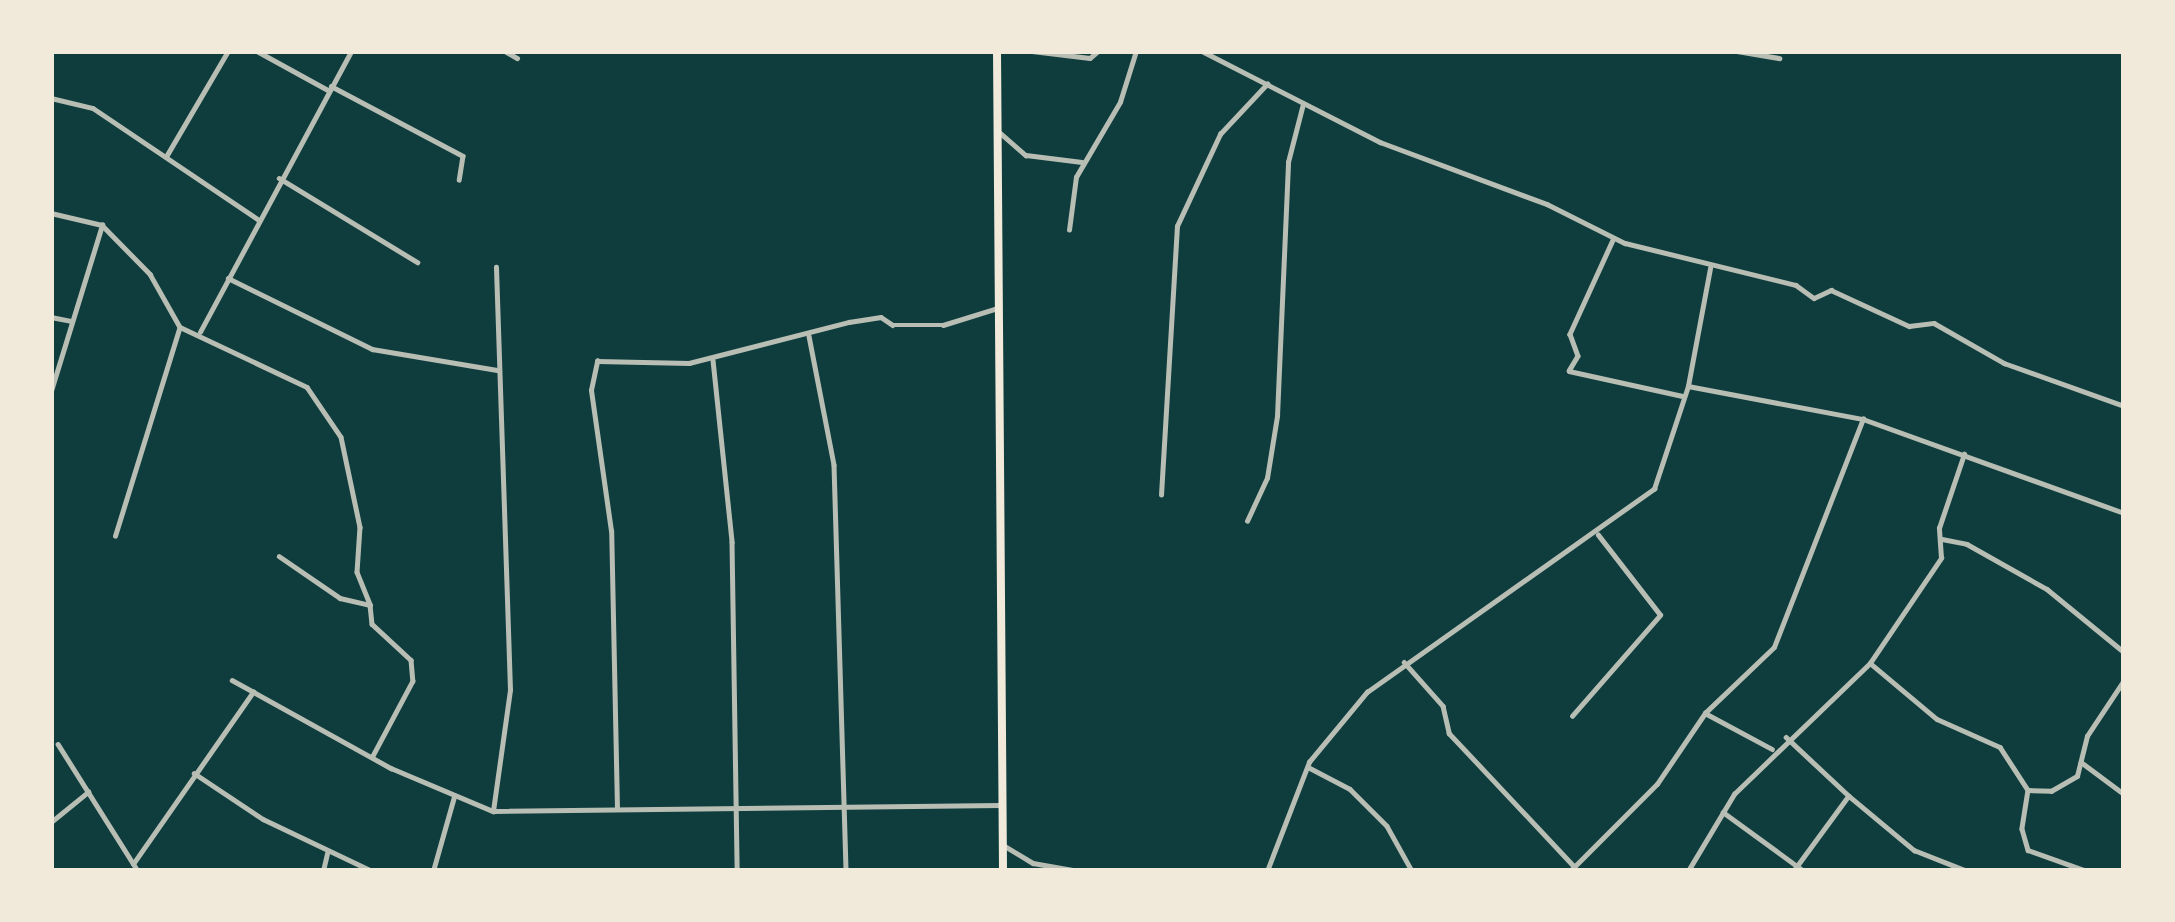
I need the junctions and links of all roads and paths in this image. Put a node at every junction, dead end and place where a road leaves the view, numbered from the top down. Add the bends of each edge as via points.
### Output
1 (214, 51) edge
2 (257, 51) edge
3 (351, 51) edge
4 (506, 51) edge
5 (998, 51) edge
6 (1032, 51) edge
7 (1098, 51) edge
8 (1136, 51) edge
9 (1202, 51) edge
10 (1737, 51) edge
11 (226, 54) edge
12 (517, 58) dead end
13 (1779, 58) dead end
14 (1267, 84) junction
15 (329, 88) junction
16 (51, 98) edge
17 (1303, 101) junction
18 (998, 131) junction
19 (167, 155) junction
20 (1082, 162) junction
21 (279, 178) junction
22 (459, 180) dead end
23 (51, 213) edge
24 (260, 220) junction
25 (102, 225) junction
26 (1069, 230) dead end
27 (1614, 238) junction
28 (417, 262) dead end
29 (1711, 266) junction
30 (496, 267) dead end
31 (228, 278) junction
32 (998, 308) junction
33 (51, 317) edge
34 (72, 320) junction
35 (180, 327) junction
36 (200, 332) junction
37 (809, 336) junction
38 (713, 360) junction
39 (500, 370) junction
40 (1688, 386) junction
41 (51, 391) edge
42 (1685, 397) junction
43 (2124, 406) edge
44 (1862, 419) junction
45 (1964, 454) junction
46 (1161, 495) dead end
47 (2124, 513) edge
48 (1247, 521) dead end
49 (1598, 535) junction
50 (115, 536) dead end
51 (1942, 539) junction
52 (279, 556) dead end
53 (370, 605) junction
54 (2124, 652) edge
55 (1404, 662) junction
56 (1870, 663) junction
57 (232, 680) dead end
58 (2124, 680) edge
59 (253, 692) junction
60 (1705, 713) junction
61 (1572, 716) dead end
62 (1786, 736) junction
63 (58, 744) dead end
64 (1773, 749) junction
65 (373, 757) junction
66 (2081, 762) junction
67 (1308, 766) junction
68 (194, 773) junction
69 (2028, 790) junction
70 (89, 791) junction
71 (2124, 794) edge
72 (1849, 796) junction
73 (454, 797) junction
74 (840, 802) junction
75 (735, 805) junction
76 (1000, 805) junction
77 (617, 809) junction
78 (493, 811) junction
79 (1724, 812) junction
80 (51, 822) edge
81 (1003, 845) junction
82 (328, 851) junction
83 (133, 864) junction
84 (1032, 867) edge
85 (2065, 868) edge
86 (1572, 869) edge
87 (1798, 869) edge
88 (138, 871) edge
89 (323, 871) edge
90 (372, 871) edge
91 (433, 871) edge
92 (737, 871) edge
93 (846, 871) edge
94 (1003, 871) edge
95 (1078, 871) edge
96 (1267, 871) edge
97 (1412, 871) edge
98 (1688, 871) edge
99 (1966, 871) edge
100 (2087, 871) edge

1 - 11 street
2 - 15 street
3 - 15 street
4 - 12 street
5 - 18 main road
6 - 7 street via 1090,58
8 - 20 street via 1120,102
9 - 14 street via 1212,63 1236,64
10 - 13 street
11 - 19 street
14 - 17 street
14 - 46 street via 1220,134 1177,226
15 - 21 street
15 - 22 street via 463,156
16 - 19 street via 93,109
17 - 27 street via 1380,142
17 - 48 street via 1288,162 1277,416 1267,478
18 - 20 street via 1026,154
18 - 32 main road
19 - 24 street
20 - 26 street
21 - 24 street
21 - 28 street
23 - 25 street
24 - 31 street
25 - 34 street
25 - 35 street via 150,274
27 - 29 street
27 - 42 street via 1570,334 1578,356 1569,370
29 - 40 street
29 - 43 street via 1796,285 1814,298 1831,290 1909,326 1934,323 2004,363
30 - 39 street
31 - 36 street
31 - 39 street via 372,349
32 - 37 street via 931,326 893,326 881,316
32 - 76 main road
33 - 34 street
34 - 41 street
35 - 36 street
35 - 50 street
36 - 53 street via 299,380 329,416 354,494 357,572
37 - 38 street
37 - 74 street via 834,465
38 - 75 street via 732,542
38 - 77 street via 597,361 591,390 611,531
39 - 78 street via 510,690
40 - 42 street
40 - 44 street
42 - 49 street via 1654,489
44 - 45 street
44 - 60 street via 1774,647
45 - 47 street
45 - 51 street
49 - 55 street
49 - 61 street via 1660,615
51 - 54 street via 1967,544 2047,589
51 - 56 street via 1941,558
52 - 53 street via 340,598
53 - 65 street via 372,624 414,670
55 - 67 street via 1340,719
55 - 86 street via 1443,706 1448,734
56 - 62 street
56 - 69 street via 1937,719 2000,747
57 - 59 street
58 - 66 street via 2086,736
59 - 65 street
59 - 68 street
60 - 64 street
60 - 86 street via 1657,784
62 - 64 street
62 - 72 street
63 - 70 street
64 - 79 street
65 - 73 street
66 - 69 street via 2064,784
66 - 71 street
67 - 96 street
67 - 97 street via 1350,789 1387,826
68 - 82 street
68 - 83 street
69 - 85 street via 2023,841
70 - 80 street
70 - 83 street
72 - 87 street
72 - 99 street via 1914,850
73 - 78 street
73 - 91 street
74 - 75 street
74 - 76 street
74 - 93 street
75 - 77 street
75 - 92 street
76 - 81 main road
77 - 78 street
79 - 87 street
79 - 98 street
81 - 84 street
81 - 94 main road
82 - 89 street
82 - 90 street
83 - 88 street
84 - 95 street
85 - 100 street

